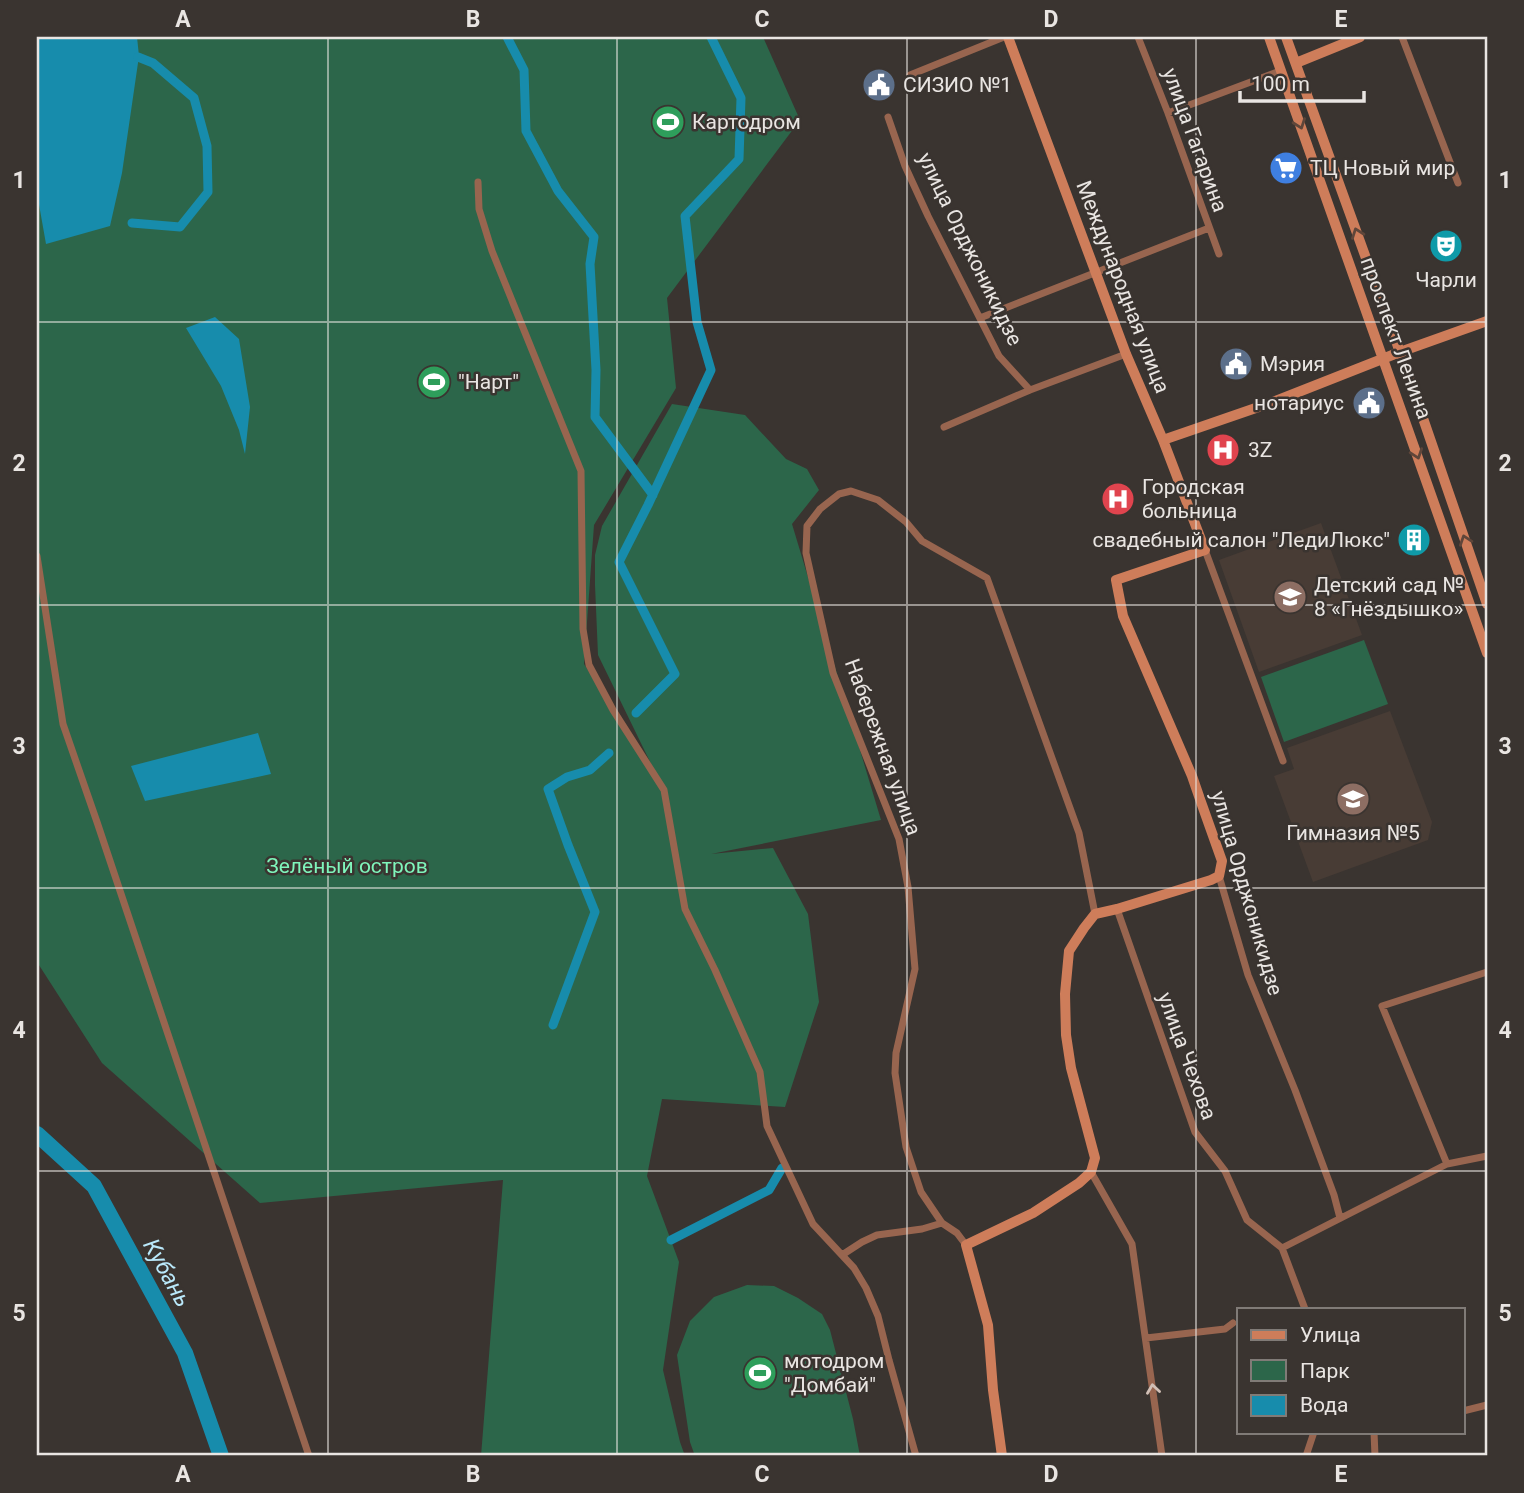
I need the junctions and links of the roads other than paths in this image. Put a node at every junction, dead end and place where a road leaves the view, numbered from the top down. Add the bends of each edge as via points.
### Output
1 (1006, 37) edge
2 (1138, 37) edge
3 (1269, 37) edge
4 (1286, 37) edge
5 (1360, 37) edge
6 (1402, 37) edge
7 (1296, 64) junction
8 (1280, 71) junction
9 (910, 75) dead end
10 (1168, 113) junction
11 (888, 117) dead end
12 (478, 182) dead end
13 (1458, 183) dead end
14 (1209, 228) junction
15 (1219, 254) dead end
16 (1096, 273) junction
17 (980, 318) junction
18 (1487, 321) edge
19 (1399, 352) junction
20 (1126, 354) junction
21 (1383, 359) junction
22 (1030, 390) junction
23 (944, 427) dead end
24 (1163, 440) junction
25 (1205, 550) junction
26 (37, 556) edge
27 (1487, 604) edge
28 (1487, 653) edge
29 (1283, 761) dead end
30 (1219, 876) junction
31 (1117, 909) junction
32 (1095, 914) junction
33 (1487, 972) edge
34 (1487, 1156) edge
35 (1447, 1164) junction
36 (1091, 1172) junction
37 (1340, 1219) junction
38 (942, 1223) junction
39 (965, 1245) junction
40 (1282, 1248) junction
41 (842, 1255) junction
42 (1305, 1308) edge
43 (1233, 1323) dead end
44 (1146, 1338) junction
45 (1487, 1405) edge
46 (1464, 1410) edge
47 (1313, 1434) edge
48 (1374, 1434) edge
49 (309, 1456) edge
50 (916, 1456) edge
51 (1002, 1456) edge
52 (1162, 1456) edge
53 (1306, 1456) edge
54 (1375, 1456) edge

1 - 9 street
1 - 16 main road, Международная улица
2 - 10 street, улица Гагарина
3 - 8 main road, проспект Ленина
4 - 7 main road, проспект Ленина
5 - 7 main road
6 - 13 street
19 -> 7 main road, проспект Ленина
8 - 10 street
8 -> 21 main road, проспект Ленина
10 - 14 street, улица Гагарина
11 - 17 street, улица Орджоникидзе via 905,166
12 - 41 street via 479,209 492,251 581,471 583,629 589,665 664,790 685,909 760,1072 767,1126 813,1224
14 - 15 street, улица Гагарина
14 - 16 street
16 - 17 street
16 - 20 main road, Международная улица
17 - 22 street, улица Орджоникидзе via 999,356
18 - 19 main road
19 - 21 main road
27 -> 19 main road, проспект Ленина
20 - 22 street
20 - 24 main road, Международная улица
21 - 24 main road
21 -> 28 main road, проспект Ленина
22 - 23 street
24 - 25 main road, Международная улица
25 - 29 street, Международная улица
25 - 30 main road, улица Орджоникидзе via 1116,580 1123,616 1222,861
26 - 49 street via 63,724
30 - 31 main road
30 - 37 street, улица Орджоникидзе via 1248,975
31 - 32 main road
31 - 40 street, улица Чехова via 1195,1132 1225,1171 1247,1220
32 - 36 main road via 1069,951 1065,994 1071,1068 1095,1158
32 - 38 street, Набережная улица via 1079,832 987,578 922,541 878,500 851,491 839,494 807,526 806,553 833,673 899,839 915,969 895,1073 906,1147 921,1192
33 - 35 street via 1382,1006
34 - 35 street
35 - 37 street
36 - 39 main road via 1033,1213
36 - 44 street via 1132,1244
37 - 40 street
38 - 39 street, Набережная улица
38 - 41 street via 877,1235
39 - 51 main road via 988,1325
40 - 42 street
41 - 50 street via 866,1288 878,1316
43 - 44 street via 1225,1329
52 -> 44 street
45 - 46 street
47 - 53 street
48 - 54 street

